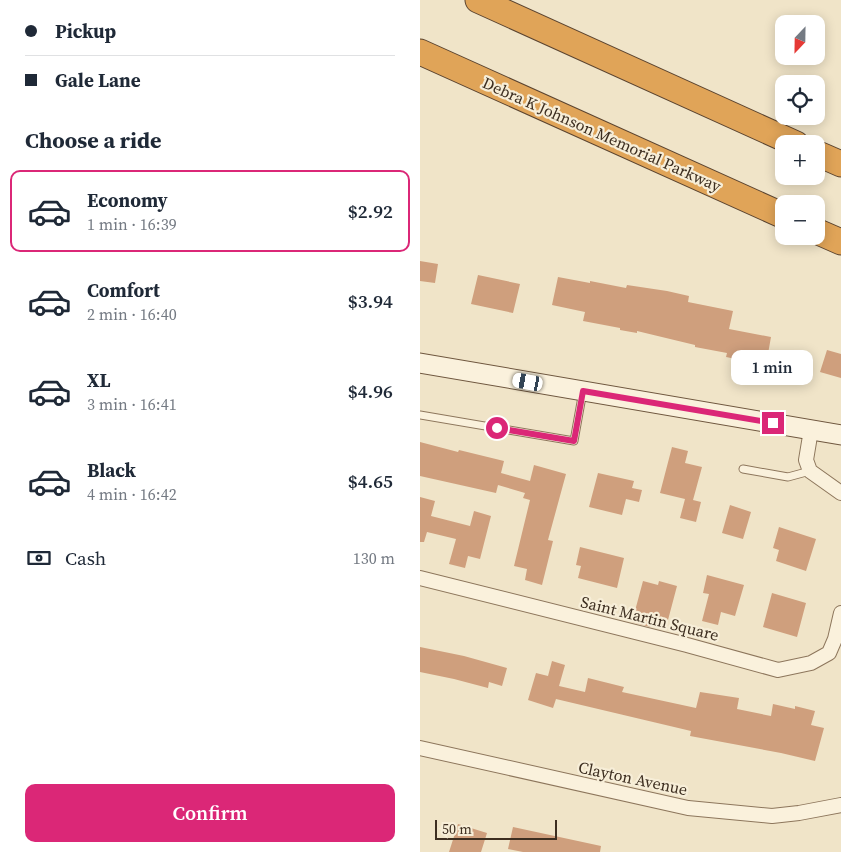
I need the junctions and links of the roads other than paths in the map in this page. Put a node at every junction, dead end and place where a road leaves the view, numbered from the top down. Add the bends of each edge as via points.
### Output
1 (478, 0) edge
2 (420, 52) edge
3 (776, 135) edge
4 (825, 157) edge
5 (841, 164) edge
6 (775, 212) edge
7 (825, 234) edge
8 (841, 242) edge
9 (420, 363) edge
10 (583, 391) junction
11 (420, 415) edge
12 (811, 430) junction
13 (841, 435) edge
14 (743, 469) dead end
15 (810, 471) junction
16 (841, 493) edge
17 (420, 578) edge
18 (841, 613) edge
19 (420, 748) edge
20 (841, 805) edge

1 - 3 highway
2 - 6 highway, Debra K Johnson Memorial Parkway
4 - 5 highway
7 - 8 highway
9 - 10 street
10 - 11 lane via 574,441
10 - 12 street
12 - 13 street
12 - 15 street via 806,460
14 - 15 lane via 788,477
15 - 16 street
17 - 18 street, Saint Martin Square via 778,670 811,663 829,653
19 - 20 street, Clayton Avenue via 688,808 772,816

